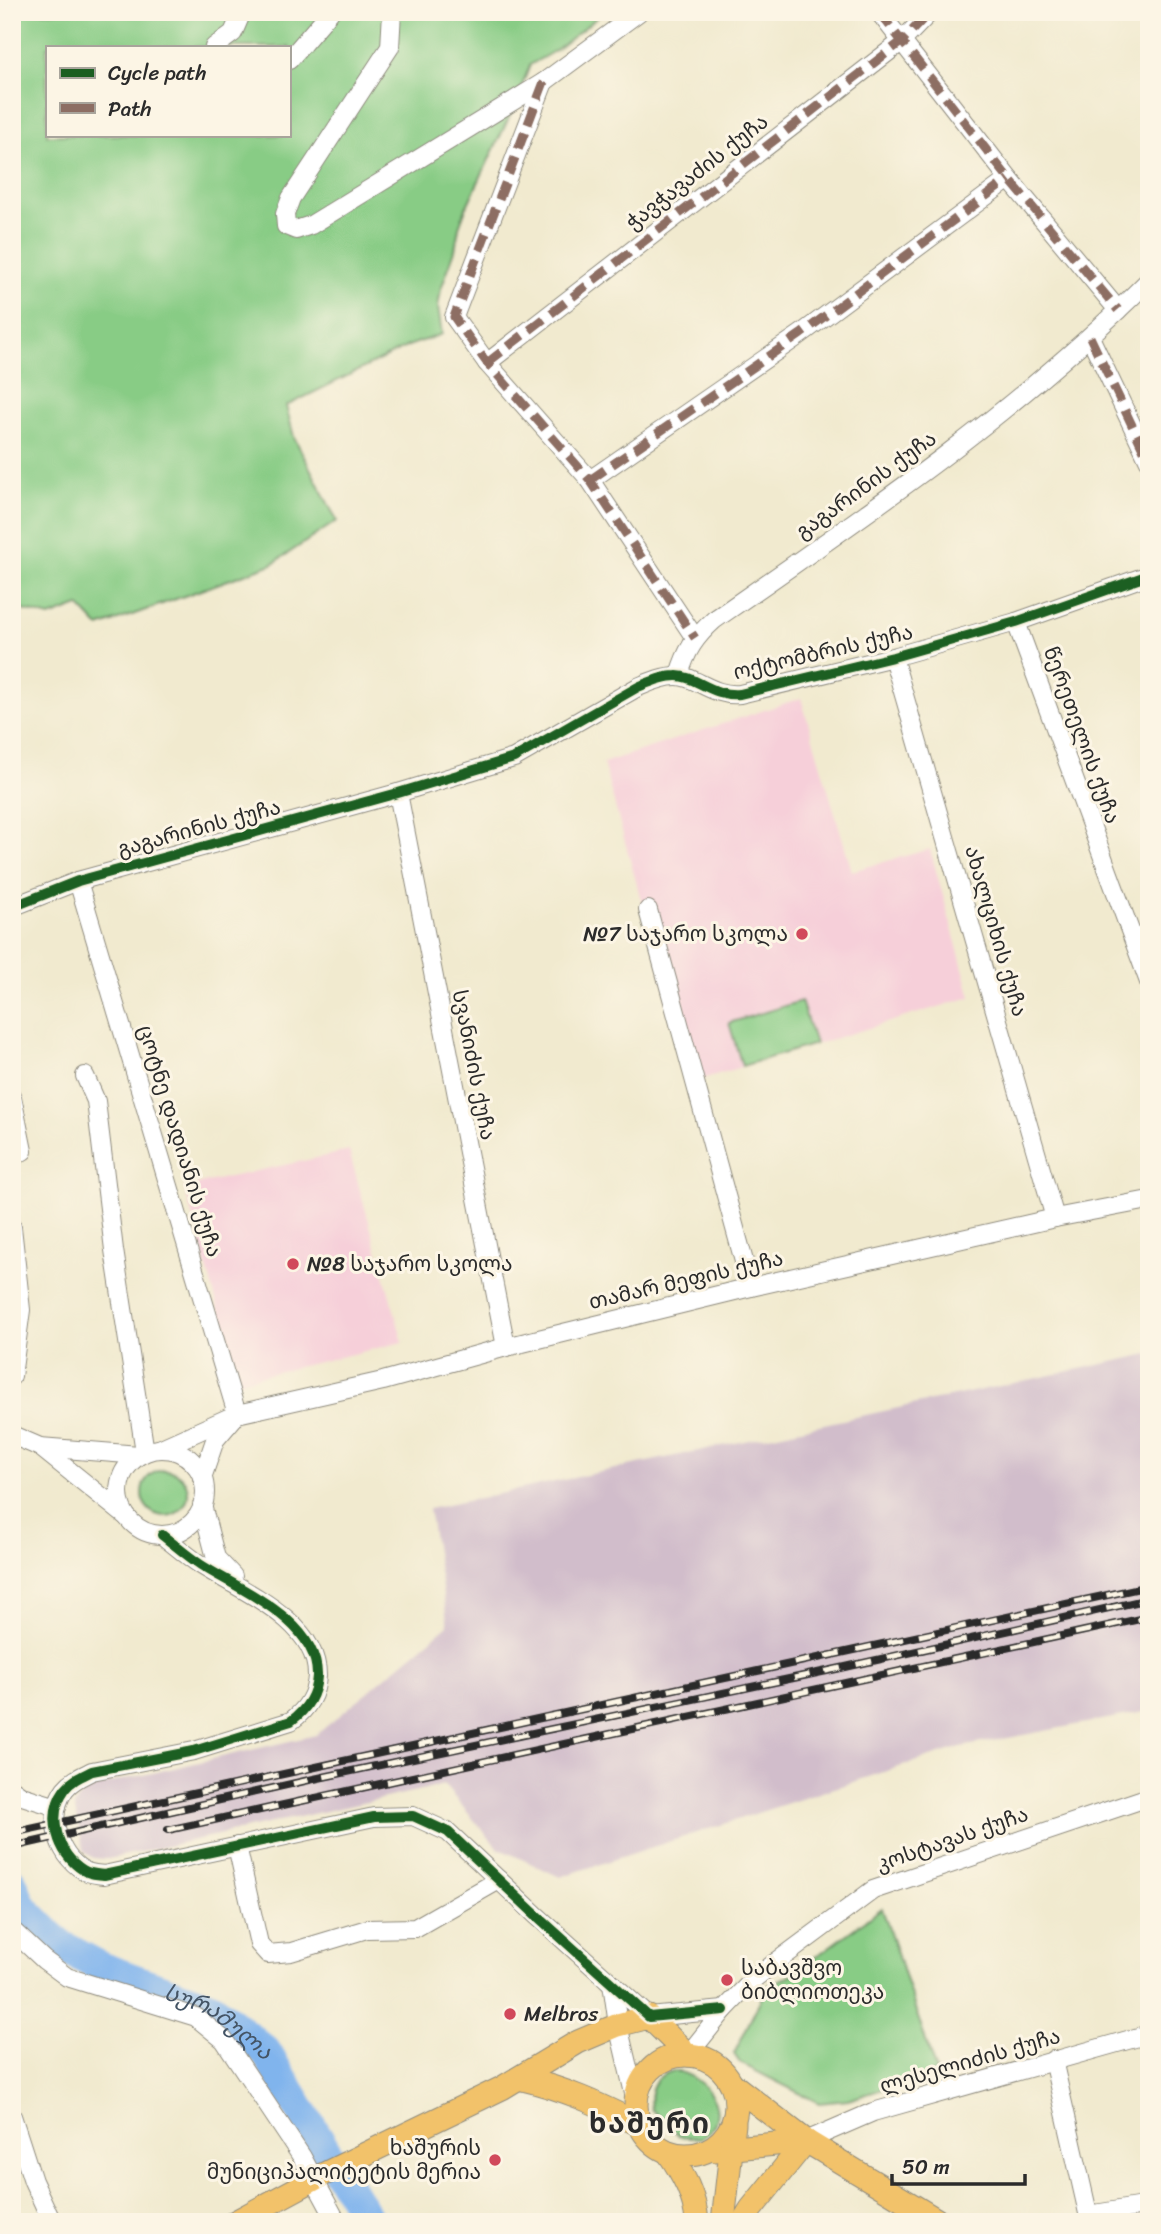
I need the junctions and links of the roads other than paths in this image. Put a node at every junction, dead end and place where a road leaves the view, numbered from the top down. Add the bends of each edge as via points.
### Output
1 (242, 12) edge
2 (330, 12) edge
3 (392, 12) edge
4 (639, 12) edge
5 (879, 12) edge
6 (930, 12) edge
7 (901, 42) junction
8 (215, 46) edge
9 (290, 59) edge
10 (544, 82) junction
11 (1009, 179) junction
12 (1149, 280) edge
13 (1118, 310) junction
14 (1090, 337) junction
15 (487, 363) junction
16 (1149, 461) edge
17 (590, 480) junction
18 (1149, 575) edge
19 (1016, 622) junction
20 (695, 638) junction
21 (893, 657) junction
22 (679, 675) junction
23 (398, 793) junction
24 (78, 881) junction
25 (12, 907) edge
26 (648, 910) dead end
27 (1149, 982) edge
28 (85, 1076) dead end
29 (12, 1097) edge
30 (12, 1157) edge
31 (1149, 1200) edge
32 (1055, 1218) junction
33 (12, 1227) edge
34 (751, 1287) junction
35 (506, 1347) junction
36 (12, 1376) edge
37 (237, 1414) junction
38 (15, 1441) edge
39 (40, 1447) junction
40 (148, 1452) junction
41 (202, 1479) junction
42 (202, 1505) junction
43 (127, 1517) junction
44 (162, 1535) junction
45 (250, 1593) junction
46 (12, 1789) edge
47 (1149, 1797) edge
48 (57, 1807) junction
49 (237, 1846) junction
50 (499, 1880) junction
51 (12, 1930) edge
52 (612, 1983) junction
53 (724, 2010) junction
54 (649, 2017) junction
55 (618, 2025) junction
56 (1149, 2034) edge
57 (688, 2055) junction
58 (1052, 2060) junction
59 (519, 2078) junction
60 (732, 2084) junction
61 (636, 2102) junction
62 (12, 2116) edge
63 (734, 2123) junction
64 (640, 2125) junction
65 (806, 2141) junction
66 (731, 2148) junction
67 (708, 2150) junction
68 (668, 2152) junction
69 (318, 2178) junction
70 (1149, 2205) edge
71 (1089, 2218) edge
72 (52, 2222) edge
73 (235, 2222) edge
74 (337, 2222) edge
75 (697, 2222) edge
76 (723, 2222) edge
77 (743, 2222) edge
78 (940, 2222) edge

1 - 8 street via 233,33
2 - 9 street
3 - 10 street via 390,47 291,198 286,226 296,230 311,225
4 - 10 street
5 - 7 street
6 - 7 street, ჭავჭავაძის ქუჩა
7 - 11 street
7 - 15 street, ჭავჭავაძის ქუჩა
10 - 15 street via 454,317
11 - 13 street
11 - 17 street via 811,327
12 - 13 street, გაგარინის ქუჩა
13 - 14 street, გაგარინის ქუჩა
14 - 16 street
14 - 20 street, გაგარინის ქუჩა via 903,489 714,620
15 - 17 street
17 - 20 street
18 - 19 street, ოქტომბრის ქუჩა
19 - 21 street, ოქტომბრის ქუჩა
19 - 27 street, წერეთელის ქუჩა
20 - 22 street, გაგარინის ქუჩა
21 - 22 street, ოქტომბრის ქუჩა via 731,695
21 - 32 street, ახალციხის ქუჩა
22 - 23 street via 638,687 514,758
23 - 24 street, გაგარინის ქუჩა
23 - 35 street, სვანიძის ქუჩა
24 - 25 street, გაგარინის ქუჩა
24 - 37 street, ცოტნე დადიანის ქუჩა
26 - 34 street
28 - 40 street via 96,1101 114,1250
29 - 30 street via 23,1151
31 - 32 street, თამარ მეფის ქუჩა
32 - 34 street, თამარ მეფის ქუჩა
33 - 36 street via 21,1310
34 - 35 street, თამარ მეფის ქუჩა
35 - 37 street, თამარ მეფის ქუჩა
37 - 40 street, თამარ მეფის ქუჩა
37 - 41 street via 215,1440
38 - 39 street
39 - 40 street
39 - 43 street
40 - 41 street via 174,1451 187,1457
40 - 43 street via 128,1464 121,1477 118,1491
41 - 42 street
42 - 44 street via 187,1526
42 - 45 street via 216,1558
43 - 44 street via 137,1527
44 - 45 street
45 - 48 street via 299,1632 312,1650 317,1684 303,1712 290,1721 194,1751 92,1771 64,1790
46 - 48 street
47 - 53 street, კოსტავას ქუჩა via 873,1890 756,1977
48 - 49 street via 59,1844 69,1860 85,1872 104,1875
49 - 50 street via 374,1817 413,1816 448,1832
49 - 50 street via 260,1944 268,1954 291,1952 367,1929 415,1928
50 - 52 street
51 - 69 street via 67,1977 196,2017 224,2039
52 - 54 street
52 - 55 street
53 - 54 street
53 - 57 street, კოსტავას ქუჩა
54 - 55 main road
54 - 57 main road
55 - 59 main road via 578,2042
55 - 61 street
56 - 58 street, ლესელიძის ქუჩა
57 - 60 main road via 717,2066
57 - 61 main road via 667,2059 652,2069
58 - 65 street, ლესელიძის ქუჩა via 873,2112
58 - 71 street
59 - 64 main road via 588,2098
59 - 69 main road
60 - 63 main road
60 - 65 main road
61 - 64 main road
62 - 72 street
63 - 66 main road
63 - 67 main road
64 - 68 main road
65 - 66 main road
65 - 77 main road
65 - 78 main road
66 - 67 main road
66 - 76 main road
67 - 68 main road via 692,2155
68 - 75 main road via 692,2195
69 - 73 main road
69 - 74 street
70 - 71 street

